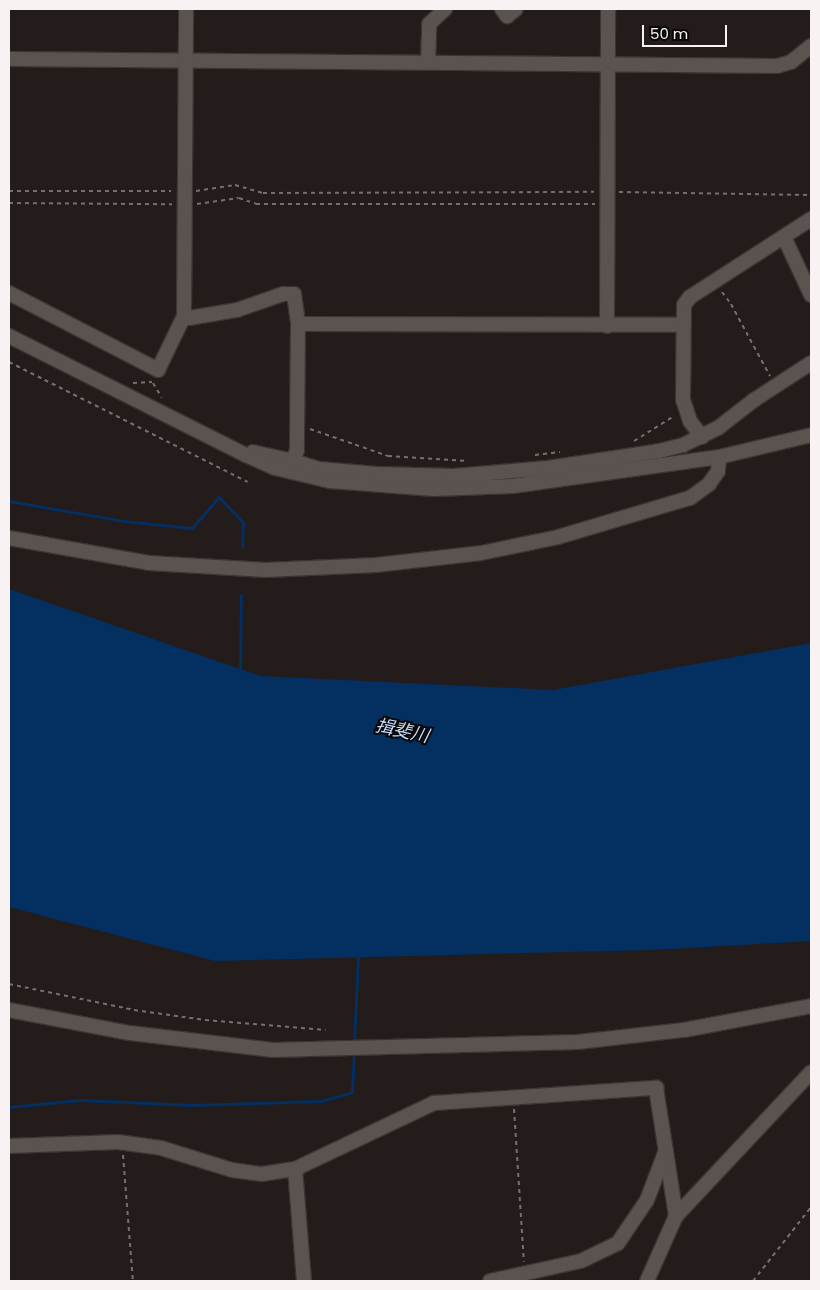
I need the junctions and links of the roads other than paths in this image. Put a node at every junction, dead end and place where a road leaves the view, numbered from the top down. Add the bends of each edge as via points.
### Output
1 (186, 9) edge
2 (445, 9) edge
3 (502, 9) edge
4 (516, 9) edge
5 (608, 9) edge
6 (811, 46) edge
7 (9, 59) edge
8 (186, 61) junction
9 (428, 62) junction
10 (607, 63) junction
11 (811, 219) edge
12 (784, 237) junction
13 (9, 293) edge
14 (811, 295) edge
15 (184, 316) junction
16 (298, 324) junction
17 (683, 325) junction
18 (607, 326) junction
19 (9, 336) edge
20 (811, 363) edge
21 (811, 435) edge
22 (702, 437) junction
23 (246, 455) junction
24 (719, 457) junction
25 (293, 461) junction
26 (9, 538) edge
27 (811, 1006) edge
28 (9, 1010) edge
29 (811, 1072) edge
30 (9, 1146) edge
31 (666, 1150) junction
32 (295, 1169) junction
33 (676, 1216) junction
34 (304, 1281) edge
35 (490, 1281) edge
36 (647, 1281) edge

1 - 8 street
2 - 9 street via 428,24
3 - 4 street via 506,16
5 - 10 street
6 - 10 street via 791,62 777,66
7 - 8 street
8 - 9 street
8 - 15 street
9 - 10 street
10 - 18 street
11 - 12 street
12 - 14 street
12 - 17 street via 690,297 684,305
13 - 15 street via 158,370
15 - 16 street via 237,310 284,294 294,294
16 - 18 street
16 - 25 street via 297,450
17 - 18 street
17 - 22 street via 686,408
19 - 23 street
20 - 22 street
21 - 24 street
22 - 25 street via 660,451 548,468 454,476 377,474 320,468
23 - 24 street via 274,468 330,481 434,489 514,486
23 - 25 street via 252,451
24 - 26 street via 718,471 709,484 690,498 558,537 462,556 376,565 266,570 149,563
27 - 28 street via 684,1030 578,1042 273,1050 130,1033
29 - 33 street
30 - 32 street via 122,1142 161,1148 232,1170 262,1174
31 - 32 street via 656,1088 434,1103
31 - 33 street
31 - 35 street via 647,1200 618,1243 580,1261
32 - 34 street
33 - 36 street

